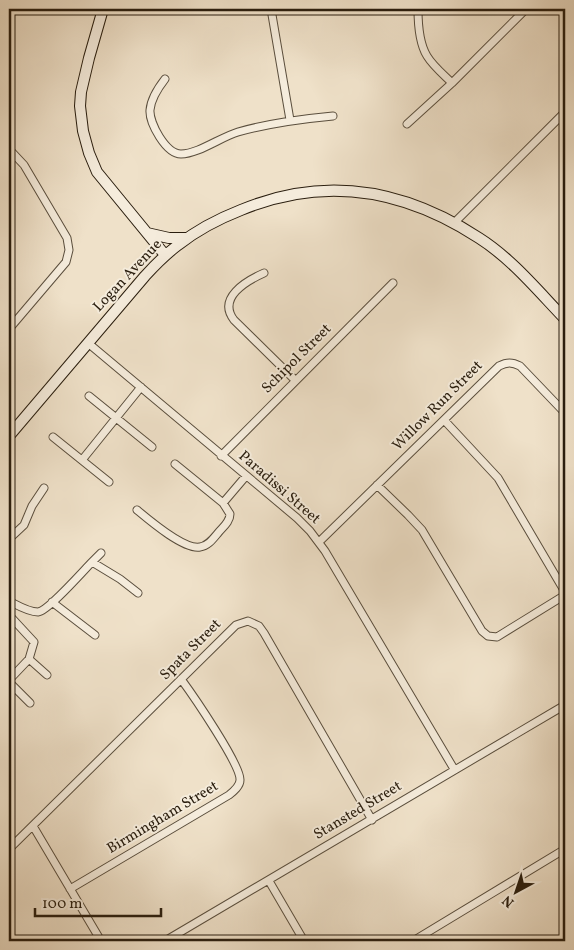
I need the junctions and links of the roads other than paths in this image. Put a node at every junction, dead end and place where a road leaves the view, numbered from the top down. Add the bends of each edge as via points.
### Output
1 (103, 9) edge
2 (271, 9) edge
3 (418, 9) edge
4 (526, 9) edge
5 (165, 79) dead end
6 (452, 83) junction
7 (565, 112) edge
8 (333, 116) dead end
9 (290, 120) junction
10 (407, 124) dead end
11 (9, 150) edge
12 (454, 223) junction
13 (147, 233) junction
14 (187, 238) junction
15 (166, 255) junction
16 (264, 273) dead end
17 (393, 283) dead end
18 (565, 319) edge
19 (9, 329) edge
20 (88, 343) junction
21 (295, 380) junction
22 (141, 388) junction
23 (89, 396) dead end
24 (565, 413) edge
25 (117, 418) junction
26 (444, 420) junction
27 (9, 436) edge
28 (53, 436) dead end
29 (152, 447) dead end
30 (221, 456) junction
31 (82, 460) junction
32 (175, 464) dead end
33 (246, 476) junction
34 (108, 482) dead end
35 (377, 485) junction
36 (44, 488) dead end
37 (223, 503) junction
38 (137, 510) dead end
39 (9, 539) edge
40 (319, 542) junction
41 (101, 553) dead end
42 (92, 562) junction
43 (138, 593) dead end
44 (565, 593) edge
45 (9, 601) edge
46 (52, 602) junction
47 (9, 615) edge
48 (95, 635) dead end
49 (29, 660) junction
50 (47, 675) dead end
51 (181, 679) junction
52 (9, 681) edge
53 (30, 703) dead end
54 (565, 704) edge
55 (454, 769) junction
56 (372, 820) junction
57 (33, 826) junction
58 (9, 849) edge
59 (565, 849) edge
60 (269, 881) junction
61 (70, 890) junction
62 (101, 941) edge
63 (165, 941) edge
64 (304, 941) edge
65 (414, 941) edge

1 - 13 street via 81,92 83,131 97,172
2 - 9 street
3 - 6 street via 427,56
4 - 6 street
5 - 9 street via 153,98 150,117 166,147 178,154 238,132
6 - 10 street
7 - 12 street
8 - 9 street
11 - 19 street via 24,165 67,238 70,250 66,262
12 - 14 street, Logan Avenue via 388,197 325,190 296,192 251,205 222,217
12 - 18 street, Logan Avenue via 501,255
13 - 14 street
13 - 15 street
14 - 15 street, Logan Avenue
15 - 20 street, Logan Avenue
16 - 21 street via 249,280 234,294 229,310 234,320
17 - 21 street, Schipol Street
20 - 22 street, Paradissi Street
20 - 27 street, Logan Avenue
21 - 30 street, Schipol Street
22 - 25 street
22 - 30 street, Paradissi Street
23 - 25 street
24 - 26 street, Willow Run Street via 520,366 506,363
25 - 29 street
25 - 31 street
26 - 35 street, Willow Run Street
26 - 44 street via 498,478
28 - 31 street
30 - 33 street, Paradissi Street
31 - 34 street
32 - 37 street
33 - 37 street
33 - 40 street, Paradissi Street via 297,518
35 - 40 street, Willow Run Street
35 - 44 street via 422,530 485,634 497,637
36 - 39 street via 24,524
37 - 38 street via 230,514 228,522 208,544 200,547 192,547 168,534
40 - 55 street, Paradissi Street
41 - 42 street
42 - 43 street
42 - 46 street
45 - 46 street via 37,612
46 - 48 street
47 - 49 street via 33,639
49 - 50 street
49 - 52 street
51 - 56 street, Spata Street via 236,624 248,621 259,626
51 - 57 street, Spata Street
51 - 61 street, Birmingham Street via 236,765 241,778 238,786 229,795
52 - 53 street
54 - 55 street, Stansted Street
55 - 56 street, Stansted Street
56 - 60 street, Stansted Street
57 - 58 street, Spata Street
57 - 61 street
59 - 65 street
60 - 63 street, Stansted Street
60 - 64 street
61 - 62 street

